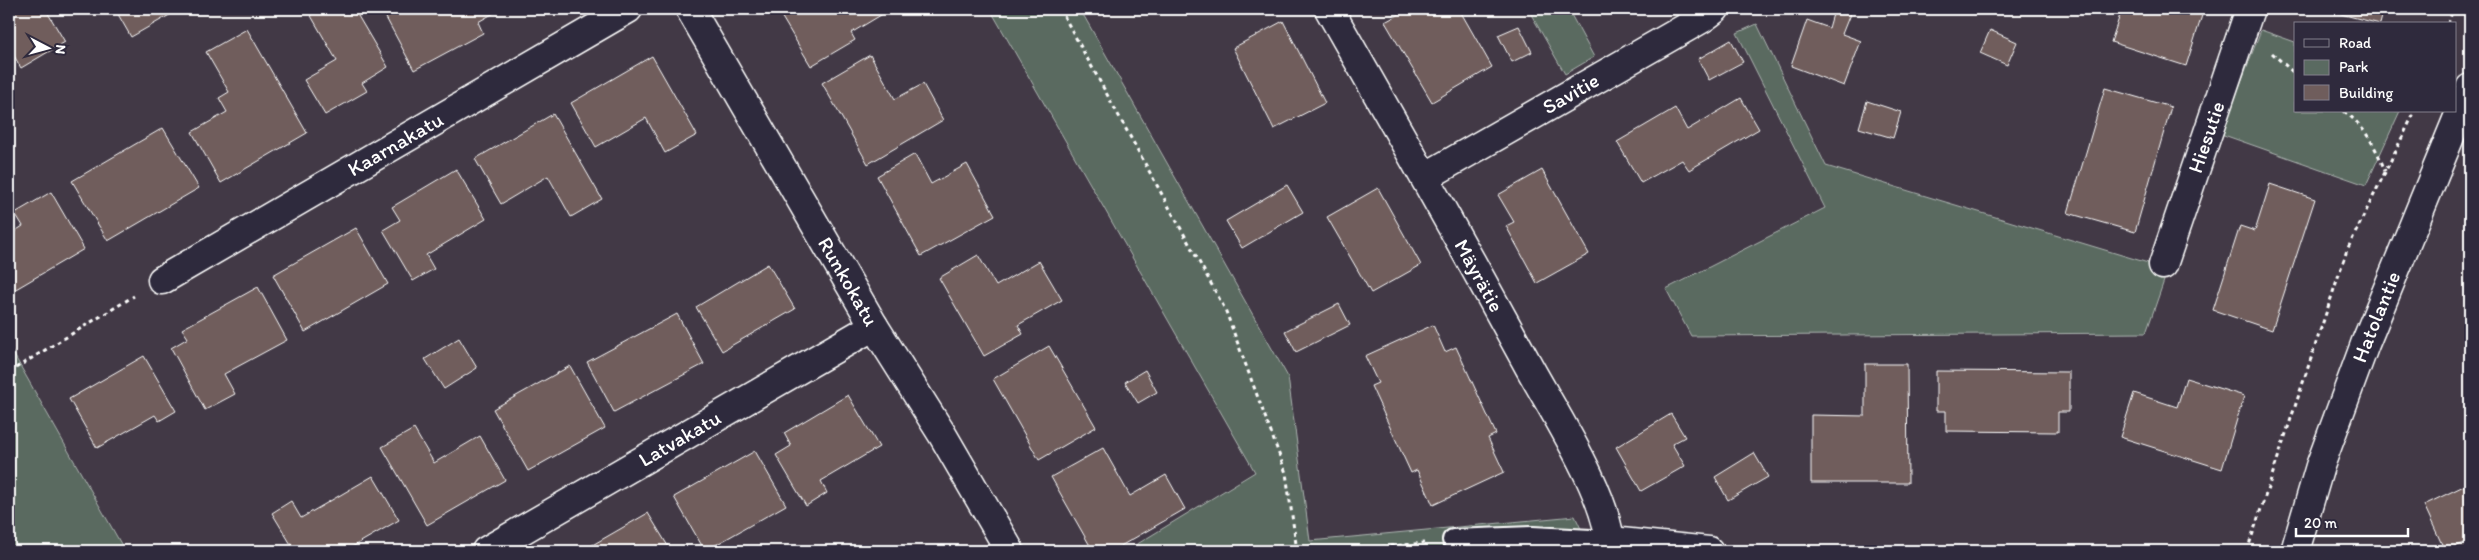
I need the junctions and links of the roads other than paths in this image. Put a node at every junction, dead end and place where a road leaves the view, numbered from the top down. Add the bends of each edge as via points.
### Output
1 (628, 9) edge
2 (690, 9) edge
3 (1329, 9) edge
4 (1715, 9) edge
5 (2250, 9) edge
6 (2470, 88) edge
7 (1425, 177) junction
8 (2163, 265) dead end
9 (162, 280) road end
10 (874, 326) junction
11 (1453, 540) road end
12 (1611, 546) edge
13 (486, 551) edge
14 (1010, 551) edge
15 (1710, 551) edge
16 (2295, 551) edge

1 - 9 street, Kaarnakatu
2 - 10 street, Runkokatu
3 - 7 street, Mäyrätie
4 - 7 street, Savitie
5 - 8 street, Hiesutie
6 - 16 street, Hatolantie via 2365,344 2320,466
7 - 12 street, Mäyrätie via 1592,482
10 - 13 street, Latvakatu
10 - 14 street, Runkokatu
11 - 12 lane via 1532,536
12 - 15 street

